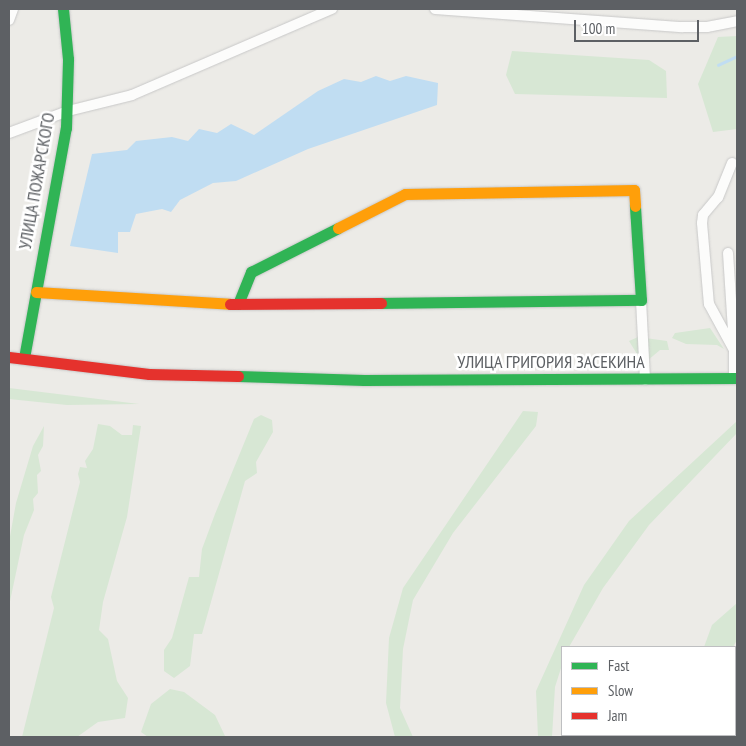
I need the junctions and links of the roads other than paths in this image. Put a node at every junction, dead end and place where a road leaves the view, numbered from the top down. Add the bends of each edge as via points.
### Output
1 (13, 9) edge
2 (63, 9) edge
3 (332, 9) edge
4 (434, 9) edge
5 (9, 20) edge
6 (737, 21) edge
7 (68, 111) junction
8 (9, 133) edge
9 (732, 162) dead end
10 (728, 253) dead end
11 (36, 292) junction
12 (641, 300) junction
13 (238, 304) junction
14 (734, 350) junction
15 (9, 357) edge
16 (24, 358) junction
17 (736, 378) edge
18 (645, 380) junction

1 - 5 street
2 - 7 street, УЛИЦА ПОЖАРСКОГО via 68,58
3 - 7 street via 132,95
4 - 6 street via 707,27
7 - 8 street
7 - 11 street, УЛИЦА ПОЖАРСКОГО
9 - 14 street via 718,197 703,215 702,223 709,304
10 - 14 street
11 - 13 street
11 - 16 street, УЛИЦА ПОЖАРСКОГО
12 - 13 street
12 - 13 street via 634,190 405,194 251,272
12 - 18 street
14 - 17 street
15 - 16 street, УЛИЦА ГРИГОРИЯ ЗАСЕКИНА
16 - 18 street, УЛИЦА ГРИГОРИЯ ЗАСЕКИНА via 149,374 364,380
17 - 18 street, УЛИЦА ГРИГОРИЯ ЗАСЕКИНА

